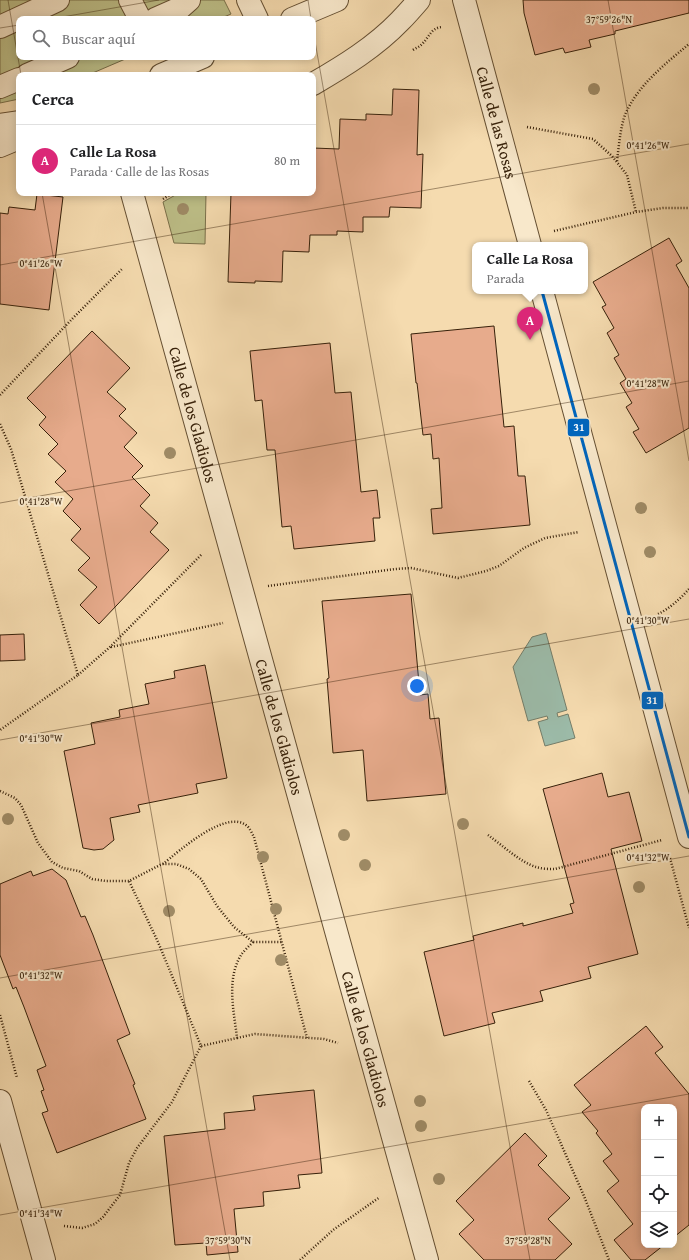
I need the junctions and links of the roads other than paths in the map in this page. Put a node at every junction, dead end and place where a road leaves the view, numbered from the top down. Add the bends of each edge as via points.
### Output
1 (58, 0) edge
2 (130, 0) edge
3 (189, 0) edge
4 (248, 0) edge
5 (337, 0) edge
6 (419, 0) edge
7 (464, 0) edge
8 (35, 10) edge
9 (23, 16) edge
10 (138, 16) edge
11 (161, 16) edge
12 (256, 16) edge
13 (299, 16) edge
14 (16, 19) edge
15 (0, 27) edge
16 (57, 60) edge
17 (196, 60) edge
18 (33, 72) edge
19 (168, 72) edge
20 (16, 80) edge
21 (316, 82) edge
22 (0, 87) edge
23 (16, 122) edge
24 (0, 125) edge
25 (16, 139) edge
26 (0, 146) edge
27 (133, 196) edge
28 (529, 242) edge
29 (543, 294) edge
30 (689, 837) edge
31 (0, 1101) edge
32 (44, 1260) edge
33 (427, 1260) edge

1 - 8 street
2 - 10 street
3 - 11 street via 180,8
4 - 12 street
5 - 13 street
6 - 21 street via 379,40
7 - 28 street, Calle de las Rosas
8 - 9 street
14 - 15 street
16 - 18 street
17 - 19 street
20 - 22 street
23 - 24 street
25 - 26 street
27 - 33 street, Calle de los Gladiolos
29 - 30 street
31 - 32 street

